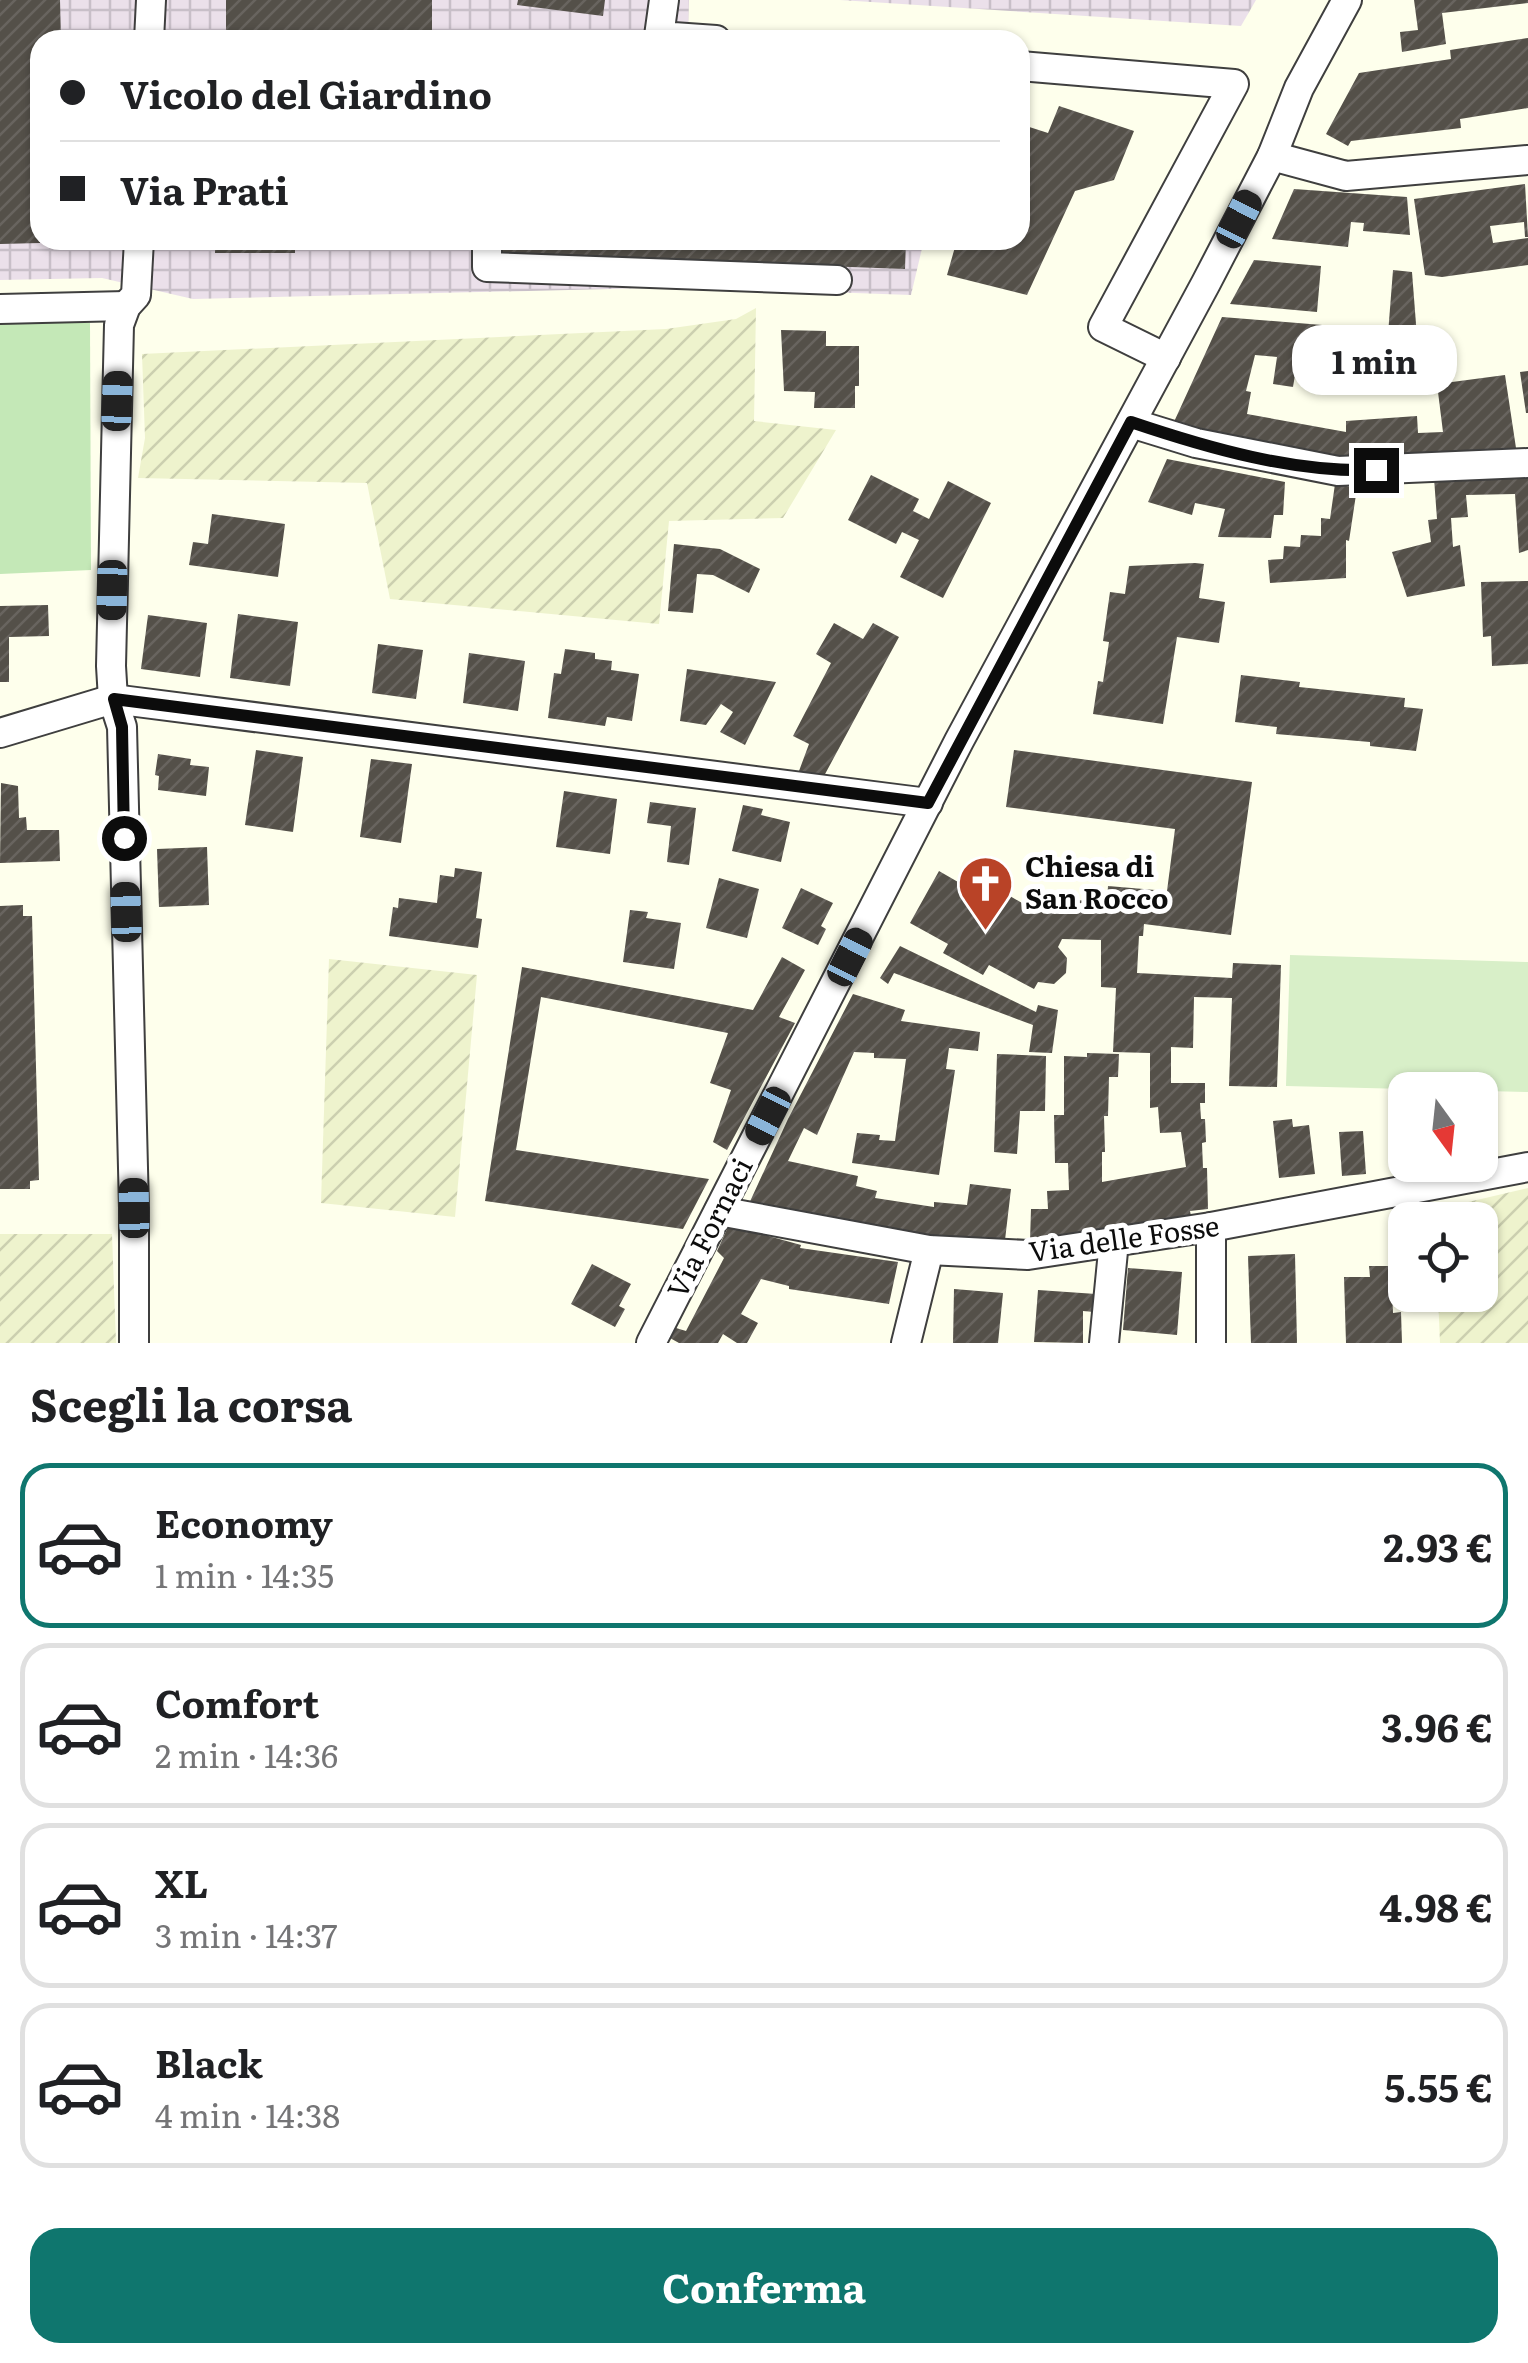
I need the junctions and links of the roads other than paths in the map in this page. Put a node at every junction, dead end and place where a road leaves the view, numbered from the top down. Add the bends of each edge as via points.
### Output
1 (151, 0) edge
2 (664, 0) edge
3 (1347, 0) edge
4 (150, 30) edge
5 (660, 30) edge
6 (1030, 67) edge
7 (1272, 156) junction
8 (1528, 160) edge
9 (138, 250) edge
10 (487, 250) edge
11 (837, 280) dead end
12 (126, 306) junction
13 (0, 309) edge
14 (1166, 358) junction
15 (1131, 422) junction
16 (1528, 464) edge
17 (114, 699) junction
18 (0, 733) edge
19 (928, 803) junction
20 (1528, 1167) edge
21 (718, 1211) junction
22 (1211, 1227) junction
23 (1114, 1240) junction
24 (928, 1250) junction
25 (134, 1343) edge
26 (651, 1343) edge
27 (906, 1343) edge
28 (1104, 1343) edge
29 (1211, 1343) edge

1 - 4 street
2 - 5 street
3 - 7 street, Via Fornaci via 1299,88
6 - 14 street via 1234,84 1103,327
7 - 8 street via 1346,176
7 - 14 street, Via Fornaci
9 - 12 street via 136,294
10 - 11 street via 487,266
12 - 13 street
12 - 17 street via 119,326
14 - 15 street, Via Fornaci
15 - 16 street via 1196,444 1338,471
15 - 19 street, Via Fornaci
17 - 18 street
17 - 19 street
17 - 25 street via 122,727
19 - 21 street, Via Fornaci
20 - 22 street, Via delle Fosse
21 - 24 street, Via delle Fosse
21 - 26 street, Via Fornaci
22 - 23 street, Via delle Fosse
22 - 29 street
23 - 24 street, Via delle Fosse via 1028,1255
23 - 28 street
24 - 27 street

